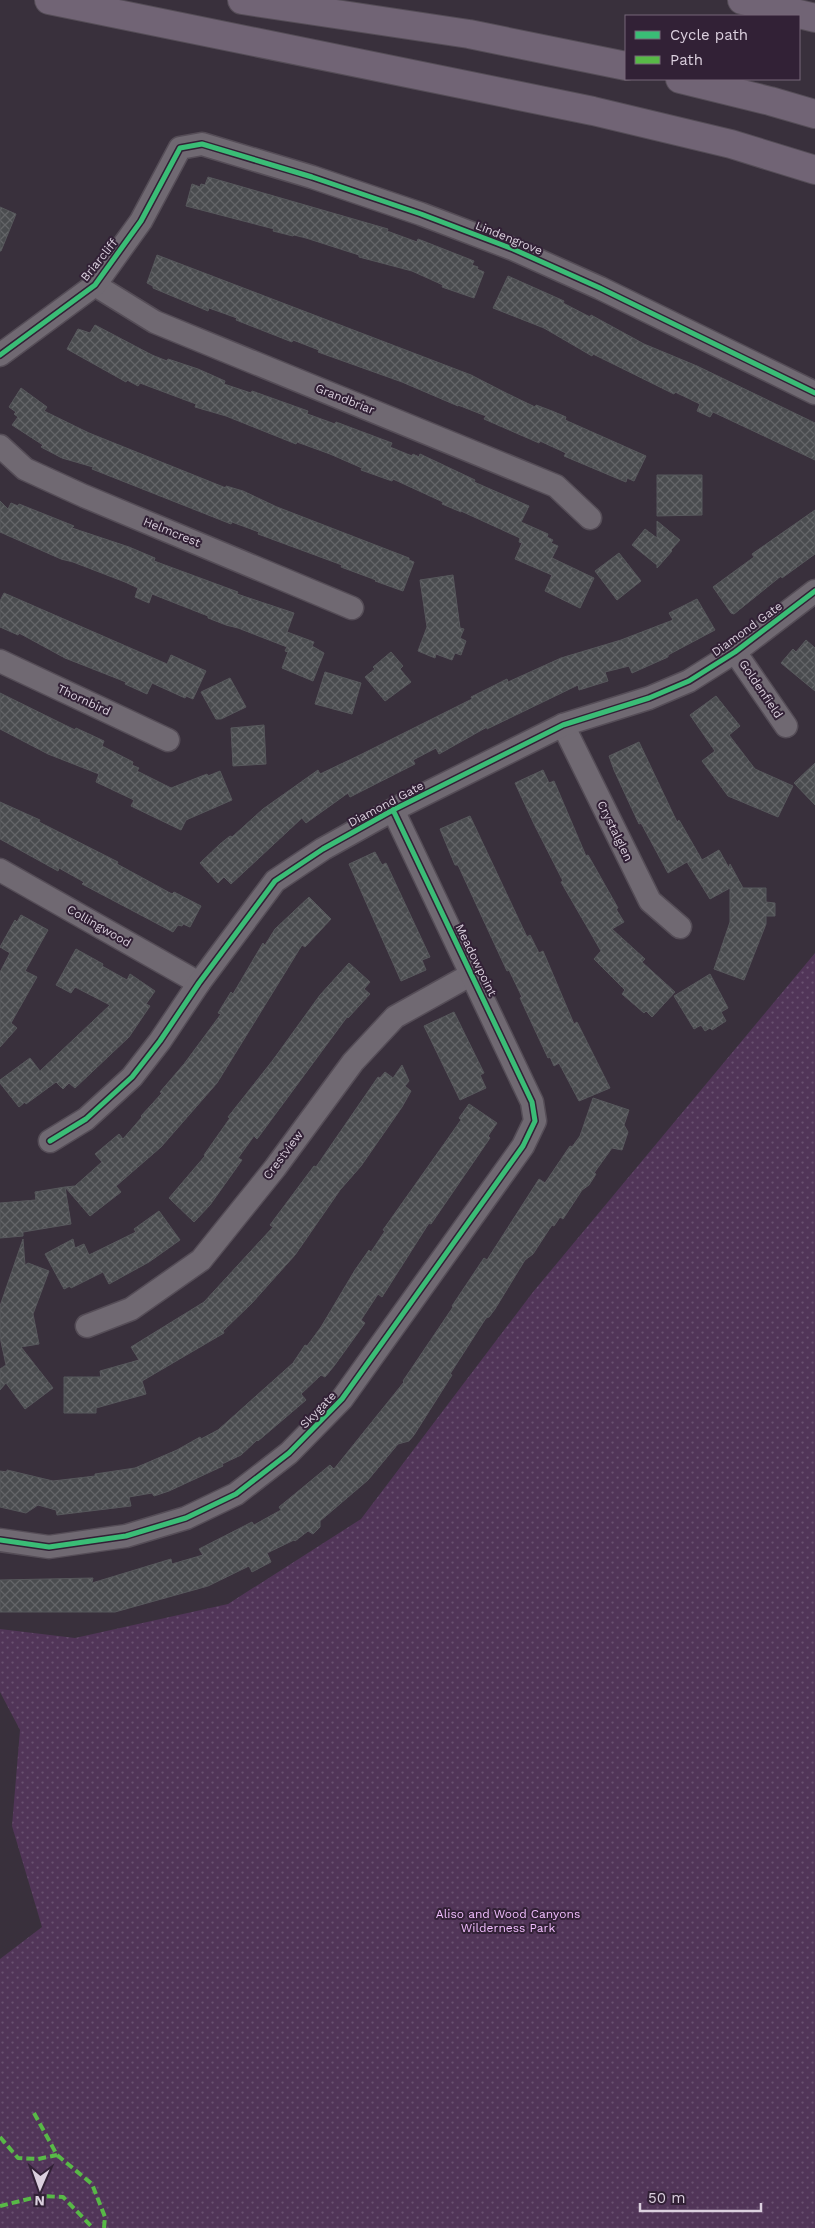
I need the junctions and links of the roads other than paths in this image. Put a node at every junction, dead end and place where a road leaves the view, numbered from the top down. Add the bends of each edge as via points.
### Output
1 (49, 0) edge
2 (242, 0) edge
3 (742, 0) edge
4 (815, 18) edge
5 (625, 66) edge
6 (684, 80) edge
7 (815, 114) edge
8 (180, 148) joint
9 (815, 170) edge
10 (95, 285) junction
11 (0, 355) edge
12 (815, 393) edge
13 (0, 446) edge
14 (590, 518) dead end
15 (815, 591) edge
16 (352, 608) dead end
17 (735, 652) junction
18 (0, 661) edge
19 (563, 725) junction
20 (786, 726) dead end
21 (168, 740) dead end
22 (393, 810) junction
23 (1, 873) edge
24 (680, 927) dead end
25 (472, 974) junction
26 (199, 982) junction
27 (535, 1121) joint
28 (50, 1141) dead end
29 (87, 1326) dead end
30 (0, 1540) edge

1 - 9 highway via 593,111 731,144
2 - 5 highway via 469,34
3 - 4 highway
6 - 7 highway
8 - 10 street, Briarcliff via 141,222
8 - 12 street, Lindengrove via 202,144 230,152 412,211 504,246 600,288
10 - 11 street, Briarcliff
10 - 14 street, Grandbriar via 155,322 556,486
13 - 16 street, Helmcrest via 25,469
15 - 17 street, Diamond Gate
17 - 19 street, Diamond Gate via 689,681 649,698
17 - 20 street, Goldenfield
18 - 21 street, Thornbird
19 - 22 street, Diamond Gate
19 - 24 street, Crystalglen via 650,901
22 - 25 street, Meadowpoint
22 - 26 street, Diamond Gate via 323,849 275,881
23 - 26 street, Collingwood
25 - 27 street, Meadowpoint via 532,1102
25 - 29 street, Crestview via 394,1017 353,1062 201,1260 131,1309
26 - 28 street, Diamond Gate via 132,1077 86,1119
27 - 30 street, Skygate via 524,1146 342,1399 289,1453 236,1494 186,1518 126,1536 50,1547

